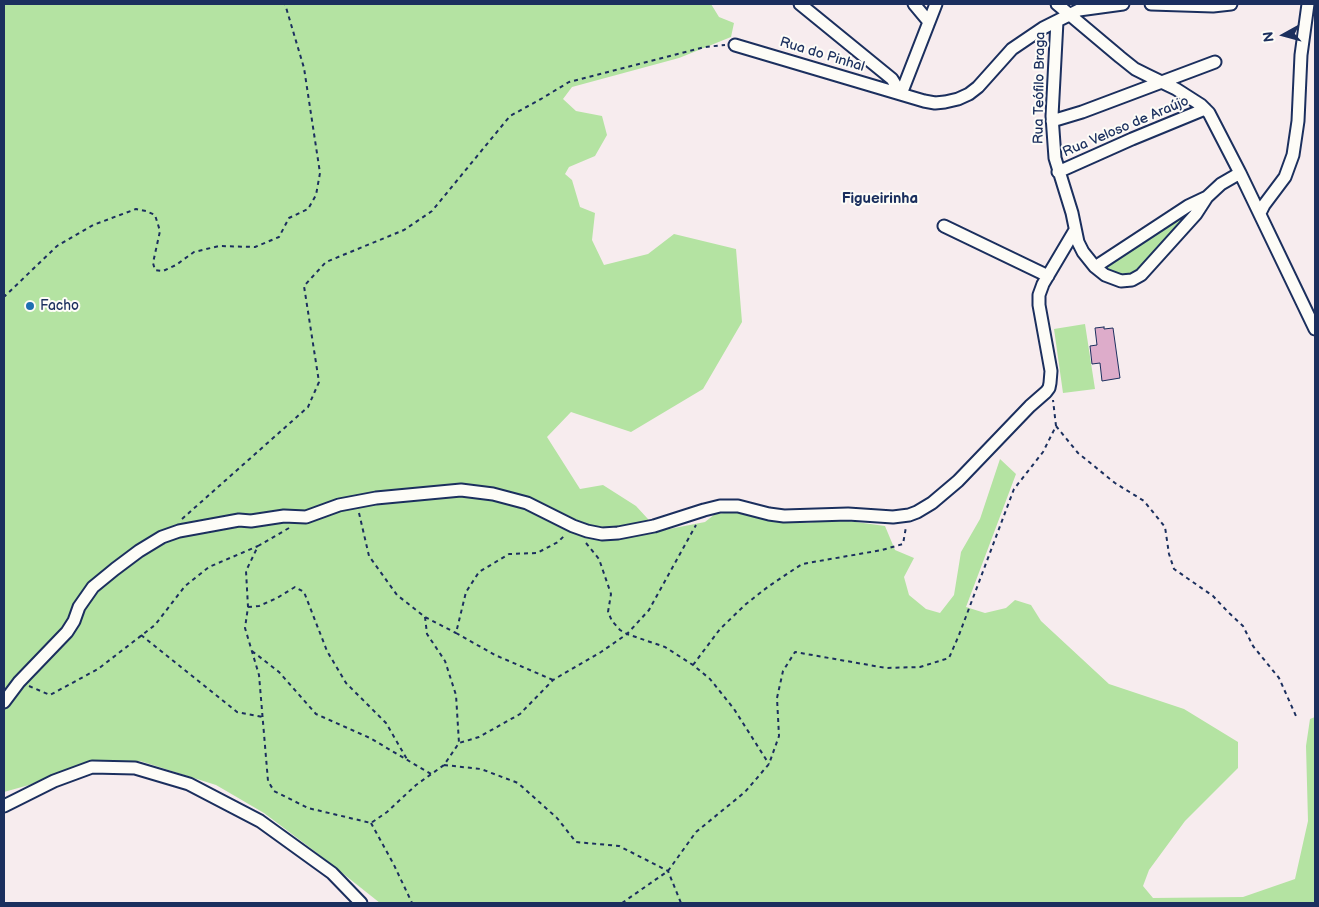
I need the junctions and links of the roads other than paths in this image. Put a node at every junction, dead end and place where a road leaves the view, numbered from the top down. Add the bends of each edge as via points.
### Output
1 (800, 4) edge
2 (914, 4) edge
3 (936, 4) edge
4 (1058, 4) edge
5 (1123, 4) edge
6 (1151, 4) edge
7 (1231, 4) edge
8 (1308, 4) edge
9 (1070, 14) junction
10 (1057, 21) junction
11 (929, 22) junction
12 (735, 45) road end
13 (1215, 62) dead end
14 (1160, 82) junction
15 (901, 94) junction
16 (1205, 109) junction
17 (1052, 121) junction
18 (1058, 172) junction
19 (1240, 172) junction
20 (1207, 197) junction
21 (1260, 213) junction
22 (944, 226) dead end
23 (1075, 230) junction
24 (1095, 267) junction
25 (1048, 276) junction
26 (1315, 329) edge
27 (4, 702) edge
28 (4, 806) edge
29 (361, 903) edge

1 - 15 street via 892,79
2 - 11 street
3 - 11 street
4 - 9 street
5 - 9 street, Rua do Pinhal via 1088,8
6 - 7 street
8 - 21 street via 1293,155 1285,176
9 - 10 street, Rua do Pinhal
9 - 14 street via 1120,57
10 - 15 street, Rua do Pinhal via 1019,44 969,94 934,103
10 - 17 street, Rua Teófilo Braga
11 - 15 street
12 - 15 street, Rua do Pinhal
13 - 14 street
14 - 16 street
14 - 17 street
16 - 18 street, Rua Veloso de Araújo
16 - 19 street
17 - 18 street, Rua Teófilo Braga
18 - 23 street, Rua Teófilo Braga
19 - 20 street, Rua Teófilo Braga
19 - 21 street
20 - 24 street, Rua Teófilo Braga
20 - 24 street, Rua Teófilo Braga via 1196,214 1137,278 1120,281
21 - 26 street
22 - 25 street
23 - 24 street, Rua Teófilo Braga via 1083,252
23 - 25 street
25 - 27 street via 1038,300 1050,371 1049,388 945,493 909,515 784,516 728,506 636,530 602,534 577,528 527,503 461,490 376,498 339,505 306,518 284,516 239,520 179,531 139,551 93,587 67,632
28 - 29 street via 54,781 92,767 135,768 189,784 260,821 332,873

